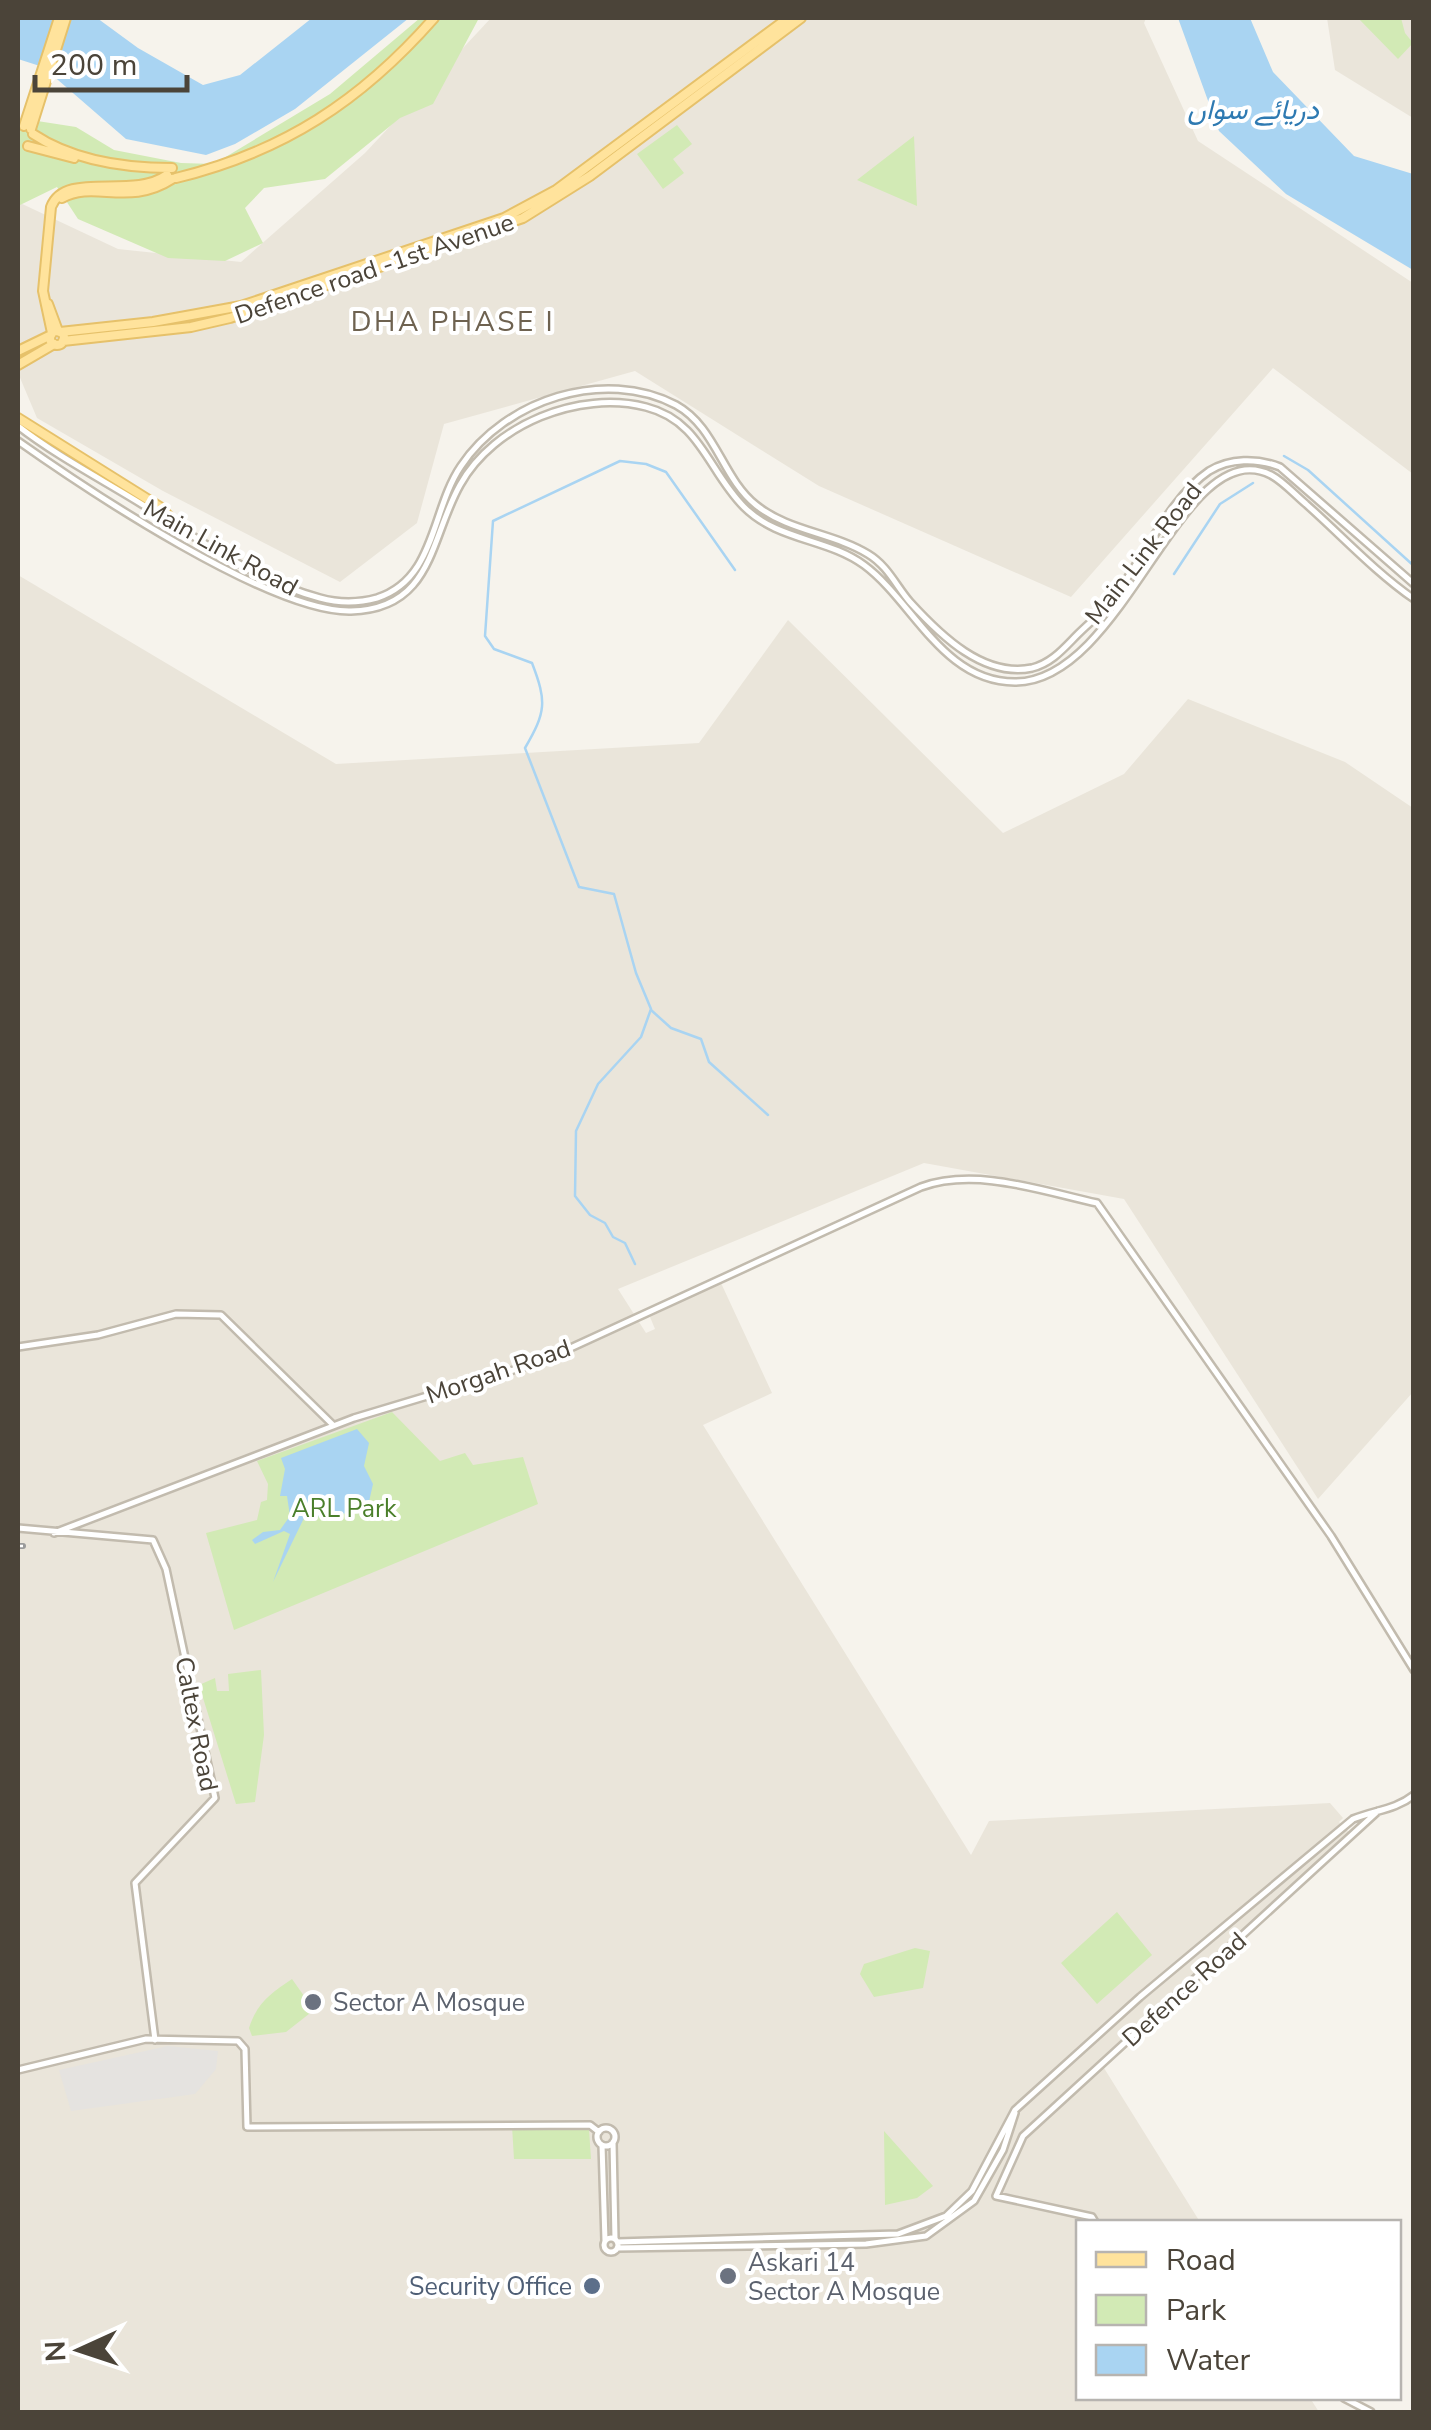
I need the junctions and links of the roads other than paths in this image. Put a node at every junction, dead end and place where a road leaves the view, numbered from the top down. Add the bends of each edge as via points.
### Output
1 (63, 18) edge
2 (434, 18) edge
3 (788, 18) edge
4 (801, 18) edge
5 (26, 129) edge
6 (22, 146) edge
7 (623, 146) junction
8 (172, 174) junction
9 (56, 336) junction
10 (18, 351) edge
11 (18, 365) edge
12 (587, 388) junction
13 (594, 403) junction
14 (18, 418) edge
15 (18, 426) edge
16 (18, 441) edge
17 (722, 458) junction
18 (1247, 461) junction
19 (1236, 462) junction
20 (714, 464) junction
21 (461, 466) junction
22 (1249, 471) junction
23 (468, 472) junction
24 (1236, 472) junction
25 (1328, 510) junction
26 (1322, 518) junction
27 (178, 526) junction
28 (1414, 584) edge
29 (1414, 599) edge
30 (18, 1347) edge
31 (333, 1426) junction
32 (18, 1528) edge
33 (54, 1533) junction
34 (1414, 1670) edge
35 (1414, 1795) edge
36 (1378, 1810) junction
37 (155, 2040) junction
38 (18, 2070) edge
39 (1009, 2128) junction
40 (599, 2132) junction
41 (1023, 2136) junction
42 (1005, 2137) junction
43 (613, 2142) junction
44 (602, 2144) junction
45 (1020, 2144) junction
46 (1094, 2220) edge
47 (605, 2241) junction
48 (616, 2243) junction
49 (1348, 2400) edge
50 (1370, 2412) edge

1 - 5 main road
2 - 8 main road via 339,108 266,146
3 - 7 main road
4 - 7 main road
5 - 6 main road
5 - 8 main road via 83,156
6 - 8 main road via 127,171
7 - 9 main road via 518,211 323,282 205,315
8 - 9 main road via 130,188 72,186 52,202 43,290
9 - 10 main road
9 - 11 main road
12 - 13 street
12 - 17 street, Main Link Road via 652,395 678,406 698,421
12 - 21 street, Main Link Road via 499,424
13 - 20 street, Main Link Road via 644,406 673,417
13 - 23 street, Main Link Road via 548,413 520,428
14 - 27 main road via 160,507
15 - 27 street, Main Link Road
16 - 23 street, Main Link Road via 242,578 321,608 350,611 390,600 420,577
17 - 19 street, Main Link Road via 756,506 869,554 965,651 988,667 1020,670 1055,657 1110,602 1188,491 1205,474
17 - 20 street
18 - 19 street, Main Link Road
18 - 22 street
18 - 25 street, Main Link Road via 1280,467
19 - 24 street
20 - 24 street, Main Link Road via 764,524 866,566 951,655 986,678 1015,682 1065,664 1119,611 1199,492
21 - 23 street
21 - 27 street, Main Link Road via 420,564 377,598 341,602 312,596
22 - 24 street, Main Link Road
22 - 26 street via 1274,476
25 - 26 street
25 - 28 street, Main Link Road
26 - 29 street
30 - 31 street via 176,1314 221,1314
31 - 33 street, Morgah Road
31 - 34 street, Morgah Road via 540,1362 930,1184 990,1180 1097,1203 1331,1536
32 - 33 street
33 - 37 street, Caltex Road via 156,1544 215,1798 136,1883
35 - 36 street via 1398,1808
36 - 39 street via 1353,1820 1284,1875 1015,2110
36 - 41 street, Defence Road
37 - 38 street
37 - 40 street via 238,2040 244,2049 247,2127 509,2123 590,2125
39 - 41 street
39 - 42 street
40 - 43 street via 610,2130
40 - 44 street
41 - 45 street, Defence Road
42 - 45 street
42 - 48 street via 974,2202 914,2239
43 - 44 street
43 - 48 street
44 - 47 street
45 - 46 street, Defence Road via 996,2196
47 - 48 street
47 - 48 street via 608,2251
49 - 50 street

